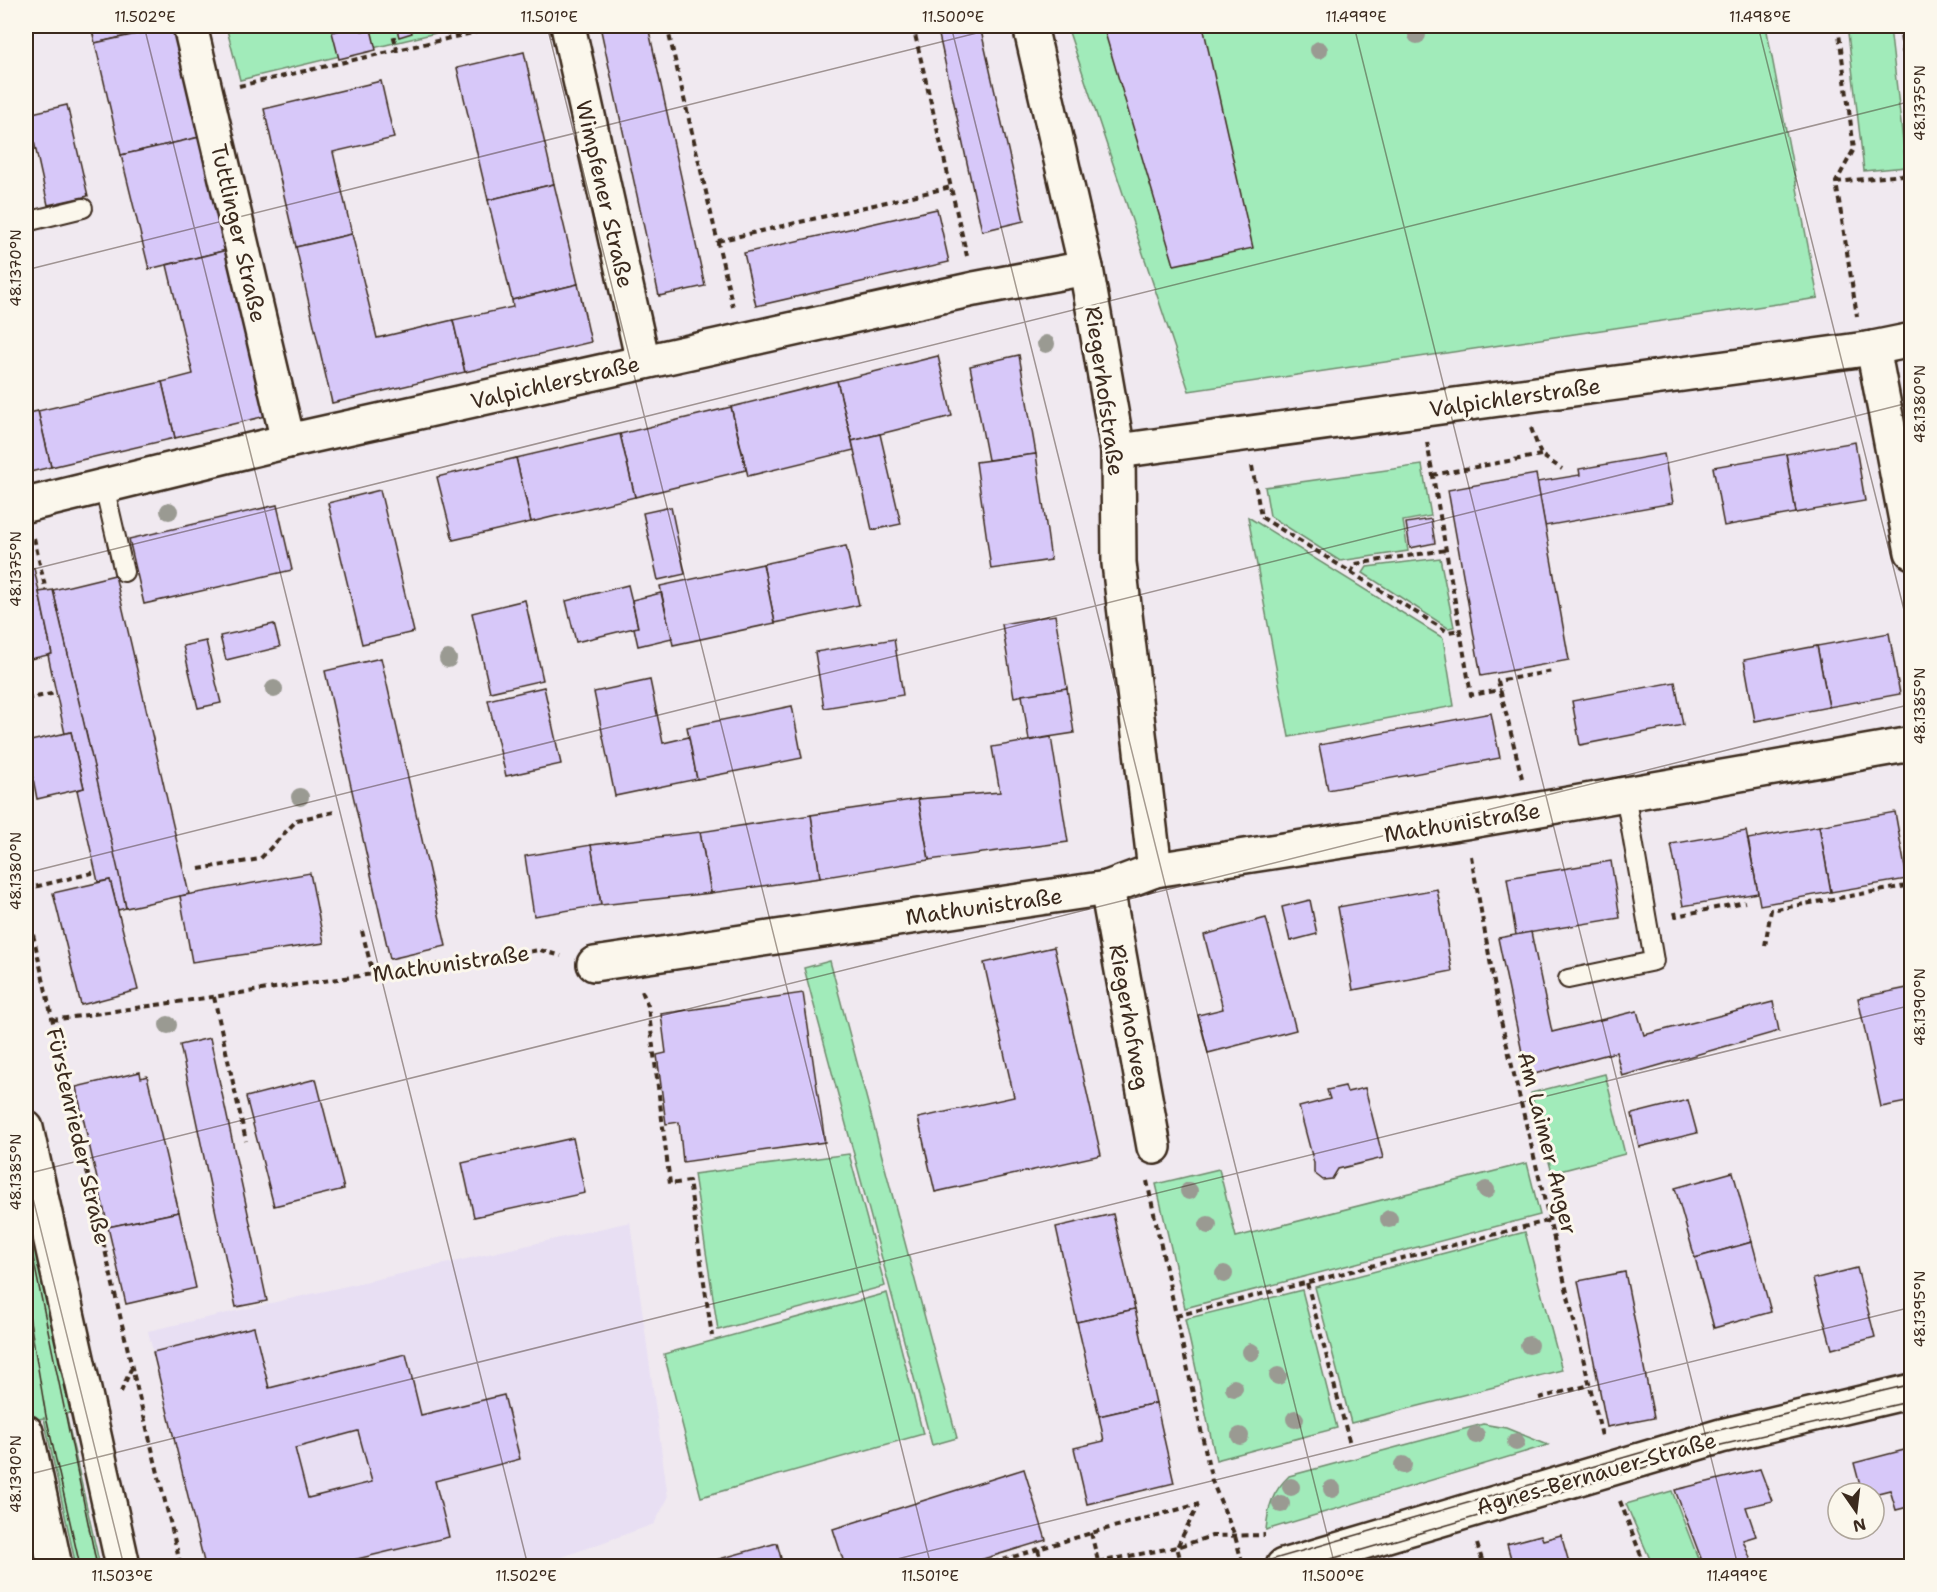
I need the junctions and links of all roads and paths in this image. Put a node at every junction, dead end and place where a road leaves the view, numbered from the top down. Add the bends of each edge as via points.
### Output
1 (190, 26) edge
2 (391, 26) edge
3 (503, 26) edge
4 (568, 26) edge
5 (667, 26) edge
6 (913, 26) edge
7 (1030, 26) edge
8 (1838, 26) edge
9 (1900, 26) edge
10 (396, 49) junction
11 (206, 93) junction
12 (1911, 122) edge
13 (1911, 174) edge
14 (1836, 182) junction
15 (951, 187) junction
16 (83, 208) dead end
17 (26, 222) edge
18 (718, 241) junction
19 (1086, 268) junction
20 (974, 289) junction
21 (741, 340) junction
22 (1911, 340) edge
23 (1868, 349) junction
24 (643, 362) junction
25 (1520, 396) junction
26 (1246, 433) junction
27 (288, 441) junction
28 (1118, 451) junction
29 (1541, 455) junction
30 (1562, 469) dead end
31 (104, 486) junction
32 (26, 505) edge
33 (1446, 550) junction
34 (1911, 552) edge
35 (124, 573) dead end
36 (1351, 573) junction
37 (46, 591) dead end
38 (1460, 630) junction
39 (1553, 671) dead end
40 (1501, 690) junction
41 (56, 693) dead end
42 (26, 699) edge
43 (1911, 744) edge
44 (1625, 794) junction
45 (1528, 811) junction
46 (334, 812) dead end
47 (1465, 822) junction
48 (199, 869) dead end
49 (1155, 870) junction
50 (96, 872) dead end
51 (1911, 885) edge
52 (1107, 888) junction
53 (26, 889) edge
54 (1745, 902) dead end
55 (26, 904) edge
56 (1674, 904) dead end
57 (362, 932) dead end
58 (1766, 946) dead end
59 (594, 964) joint
60 (373, 974) junction
61 (1568, 979) dead end
62 (641, 990) dead end
63 (214, 997) junction
64 (52, 1020) junction
65 (26, 1128) edge
66 (246, 1141) dead end
67 (1154, 1147) joint
68 (1551, 1220) junction
69 (1307, 1283) junction
70 (1176, 1316) junction
71 (712, 1336) dead end
72 (1590, 1386) junction
73 (1911, 1391) edge
74 (1539, 1398) dead end
75 (26, 1432) edge
76 (1350, 1444) dead end
77 (1611, 1468) junction
78 (1091, 1533) junction
79 (1235, 1536) junction
80 (1257, 1537) dead end
81 (1177, 1546) junction
82 (1038, 1549) junction
83 (1098, 1561) junction
84 (55, 1566) edge
85 (123, 1566) edge
86 (182, 1566) edge
87 (983, 1566) edge
88 (1042, 1566) edge
89 (1077, 1566) edge
90 (1182, 1566) edge
91 (1243, 1566) edge
92 (1283, 1566) edge
93 (1645, 1566) edge

1 - 11 street, Tuttlinger Straße
2 - 10 path
3 - 10 path
4 - 24 street, Wimpfener Straße
5 - 18 path
6 - 15 path
7 - 19 street, Riegerhofstraße
8 - 14 path via 1854,149
9 - 12 path
10 - 11 path
11 - 27 street, Tuttlinger Straße
13 - 14 path
14 - 23 path
15 - 18 path
15 - 20 path
16 - 17 lane
18 - 21 path
19 - 20 street, Valpichlerstraße
19 - 28 street, Riegerhofstraße
20 - 21 street, Valpichlerstraße
21 - 24 street, Valpichlerstraße
22 - 23 street, Valpichlerstraße
23 - 25 street, Valpichlerstraße
23 - 34 street
24 - 27 street, Valpichlerstraße
25 - 26 street, Valpichlerstraße
25 - 29 path
26 - 28 street, Valpichlerstraße
26 - 36 path via 1261,518
27 - 31 street, Valpichlerstraße
28 - 49 street, Riegerhofstraße via 1119,563
29 - 30 path
29 - 33 path via 1432,475
31 - 32 street, Valpichlerstraße
31 - 35 lane
32 - 37 path
33 - 36 path via 1355,564
33 - 38 path
36 - 38 path via 1448,632
38 - 40 path via 1471,695
39 - 40 path via 1498,681
40 - 45 path
41 - 42 path
43 - 44 street, Mathunistraße
44 - 45 street, Mathunistraße
44 - 61 lane via 1654,961
45 - 47 street, Mathunistraße
46 - 48 path via 297,820 260,859
47 - 49 street, Mathunistraße
47 - 68 path, Am Laimer Anger via 1501,1021
49 - 52 street, Mathunistraße
50 - 53 path
51 - 58 path via 1771,910
52 - 59 street, Mathunistraße
52 - 67 street, Riegerhofweg
54 - 56 path via 1676,916
55 - 64 path, Fürstenrieder Straße
57 - 60 path
59 - 60 path, Mathunistraße via 540,950
60 - 63 path, Mathunistraße
62 - 71 path via 648,1006 670,1184 689,1182
63 - 64 path, Mathunistraße
63 - 66 path
64 - 86 path, Fürstenrieder Straße
65 - 85 street
67 - 70 path via 1147,1179
68 - 69 path
68 - 72 path, Am Laimer Anger
69 - 70 path
69 - 76 path
70 - 79 path via 1212,1481
72 - 74 path
72 - 77 path, Am Laimer Anger
73 - 77 street, Agnes-Bernauer-Straße via 1721,1436
75 - 84 street
77 - 92 street, Agnes-Bernauer-Straße
77 - 93 path, Am Laimer Anger
78 - 81 path via 1199,1504
78 - 82 path
78 - 83 path
79 - 80 path
79 - 81 path via 1212,1536
79 - 91 path
81 - 83 path
81 - 90 path
82 - 87 path
82 - 88 path
83 - 89 path

